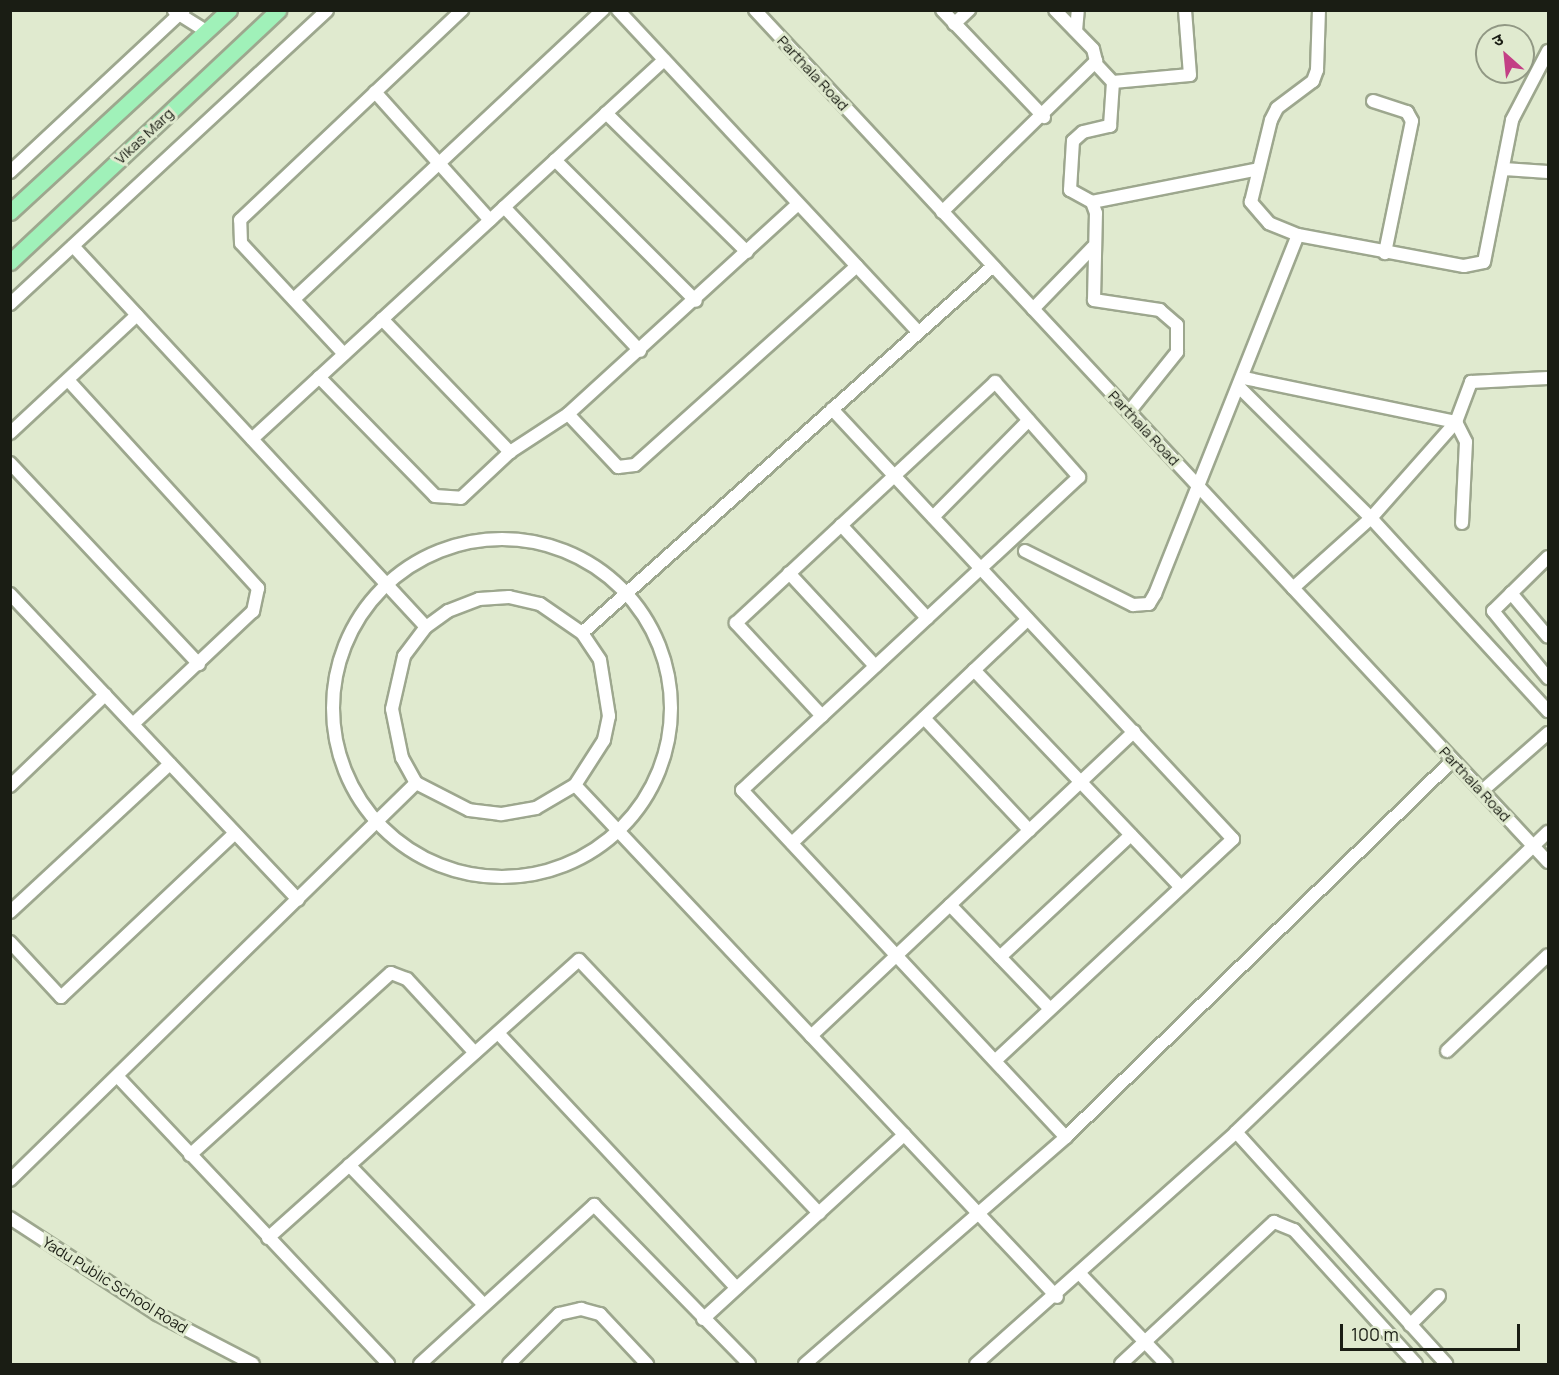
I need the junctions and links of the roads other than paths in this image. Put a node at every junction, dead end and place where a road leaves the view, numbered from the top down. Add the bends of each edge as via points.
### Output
1 (229, 10) edge
2 (278, 10) edge
3 (327, 10) edge
4 (462, 10) edge
5 (603, 10) edge
6 (618, 10) edge
7 (754, 10) edge
8 (942, 10) edge
9 (969, 10) edge
10 (1056, 10) edge
11 (1078, 10) edge
12 (1185, 10) edge
13 (1319, 10) edge
14 (179, 12) edge
15 (954, 24) junction
16 (206, 31) junction
17 (1076, 31) junction
18 (1548, 51) edge
19 (664, 60) junction
20 (1095, 63) junction
21 (1113, 82) junction
22 (375, 92) junction
23 (1373, 100) dead end
24 (606, 113) junction
25 (1044, 117) junction
26 (555, 160) junction
27 (440, 164) junction
28 (1504, 169) junction
29 (1258, 170) junction
30 (10, 172) edge
31 (1548, 172) edge
32 (1092, 202) junction
33 (798, 204) junction
34 (504, 207) junction
35 (10, 212) edge
36 (942, 212) junction
37 (490, 220) junction
38 (1298, 235) junction
39 (73, 246) junction
40 (1093, 247) junction
41 (747, 252) junction
42 (1385, 253) junction
43 (10, 262) edge
44 (857, 266) junction
45 (993, 266) junction
46 (294, 299) junction
47 (696, 301) junction
48 (10, 304) edge
49 (1033, 309) junction
50 (137, 315) junction
51 (382, 319) junction
52 (918, 332) junction
53 (640, 351) junction
54 (344, 354) junction
55 (319, 377) junction
56 (1548, 378) edge
57 (68, 380) junction
58 (1242, 383) junction
59 (832, 409) junction
60 (1129, 412) junction
61 (568, 414) junction
62 (1029, 420) junction
63 (1456, 422) junction
64 (10, 433) edge
65 (252, 439) junction
66 (510, 452) junction
67 (10, 463) edge
68 (894, 476) junction
69 (1197, 486) junction
70 (933, 517) junction
71 (1371, 518) junction
72 (1462, 523) dead end
73 (841, 525) junction
74 (1025, 551) dead end
75 (1548, 557) edge
76 (981, 568) junction
77 (789, 573) junction
78 (386, 584) junction
79 (1293, 588) junction
80 (629, 591) junction
81 (1511, 593) junction
82 (10, 594) edge
83 (927, 618) junction
84 (1028, 619) junction
85 (426, 627) junction
86 (582, 633) junction
87 (1548, 637) edge
88 (199, 664) junction
89 (876, 666) junction
90 (974, 670) junction
91 (1548, 678) edge
92 (105, 695) junction
93 (1548, 711) edge
94 (822, 716) junction
95 (924, 718) junction
96 (133, 724) junction
97 (1134, 732) junction
98 (1548, 733) edge
99 (1453, 760) junction
100 (170, 764) junction
101 (416, 783) junction
102 (1081, 783) junction
103 (575, 785) junction
104 (10, 786) edge
105 (1482, 791) junction
106 (374, 824) junction
107 (1029, 830) junction
108 (619, 832) junction
109 (1548, 832) edge
110 (235, 833) junction
111 (1131, 835) junction
112 (792, 843) junction
113 (1533, 846) junction
114 (1548, 862) edge
115 (1181, 886) junction
116 (298, 900) junction
117 (950, 905) junction
118 (10, 912) edge
119 (10, 942) edge
120 (896, 955) junction
121 (1000, 957) junction
122 (1547, 958) edge
123 (1050, 1009) junction
124 (498, 1033) junction
125 (811, 1036) junction
126 (1447, 1051) dead end
127 (475, 1053) junction
128 (995, 1061) junction
129 (118, 1077) junction
130 (1236, 1132) junction
131 (904, 1135) junction
132 (1066, 1137) junction
133 (190, 1155) junction
134 (349, 1165) junction
135 (10, 1180) edge
136 (977, 1211) junction
137 (819, 1213) junction
138 (10, 1218) edge
139 (268, 1238) junction
140 (1081, 1275) junction
141 (737, 1288) junction
142 (1440, 1296) dead end
143 (1057, 1297) junction
144 (484, 1305) junction
145 (703, 1319) junction
146 (1410, 1325) junction
147 (1145, 1341) junction
148 (253, 1365) edge
149 (388, 1365) edge
150 (420, 1365) edge
151 (508, 1365) edge
152 (647, 1365) edge
153 (749, 1365) edge
154 (805, 1365) edge
155 (976, 1365) edge
156 (1121, 1365) edge
157 (1166, 1365) edge
158 (1416, 1365) edge
159 (1446, 1365) edge

1 - 16 main road
2 - 43 main road, Vikas Marg
3 - 39 street
4 - 22 street
5 - 27 street
6 - 19 street
7 - 36 street, Parthala Road
8 - 15 street
9 - 15 street
10 - 17 street
11 - 17 street
12 - 21 street via 1190,75
13 - 29 street via 1313,81 1277,108
14 - 16 street
14 - 30 street
15 - 25 street
16 - 35 main road
17 - 20 street via 1093,50
18 - 28 street via 1516,110
19 - 24 street
19 - 33 street
20 - 21 street
20 - 25 street
21 - 32 street via 1110,126 1083,132 1073,141 1070,190
22 - 27 street
22 - 46 street via 240,220 241,243
23 - 42 street via 1407,112 1412,121
24 - 26 street
24 - 41 street
25 - 36 street
26 - 34 street
26 - 47 street
27 - 37 street
27 - 46 street
28 - 31 street
28 - 42 street via 1484,262 1464,266
29 - 32 street
29 - 38 street via 1251,202 1258,214
32 - 40 street
33 - 41 street
33 - 44 street
34 - 37 street
34 - 53 street
36 - 45 street, Parthala Road
37 - 51 street
38 - 42 street
38 - 58 street
39 - 48 street
39 - 50 street
40 - 49 street
40 - 60 street via 1094,300 1160,310 1177,325 1177,352
41 - 47 street
44 - 52 street
44 - 61 street via 635,465 618,467
45 - 49 street, Parthala Road
45 - 52 street
46 - 54 street
47 - 53 street
49 - 60 street, Parthala Road
50 - 57 street
50 - 65 street
51 - 54 street
51 - 66 street
52 - 59 street
53 - 61 street
54 - 55 street
55 - 65 street
55 - 66 street via 445,501 461,498
56 - 63 street via 1471,382
57 - 64 street
57 - 88 street via 258,588 253,611
58 - 63 street
58 - 69 street
58 - 71 street
59 - 68 street
59 - 80 street
60 - 69 street, Parthala Road
61 - 66 street
62 - 68 street via 995,382
62 - 70 street
62 - 76 street via 1079,477
63 - 71 street
63 - 72 street via 1466,442
65 - 78 street
67 - 88 street
68 - 70 street
68 - 73 street
69 - 74 street via 1155,594 1142,606
69 - 79 street, Parthala Road
70 - 76 street
71 - 79 street
71 - 93 street
73 - 77 street
73 - 83 street
75 - 81 street
76 - 83 street
76 - 84 street
77 - 89 street
77 - 94 street via 736,623
78 - 80 street via 441,551 482,539 535,541 586,559
78 - 85 street
78 - 106 street via 353,626 334,676 333,730 350,786
79 - 99 street, Parthala Road
80 - 86 street
80 - 108 street via 658,636 673,692 668,751 644,804
81 - 87 street
81 - 91 street via 1495,615
82 - 92 street
83 - 89 street
84 - 90 street
84 - 97 street
85 - 86 street via 479,599 509,597 540,604
85 - 101 street via 404,656 392,709 402,758
86 - 103 street via 600,660 609,716 595,758
88 - 96 street
89 - 94 street
90 - 95 street
90 - 102 street
92 - 96 street
92 - 104 street
94 - 112 street via 742,789
95 - 107 street
95 - 112 street
96 - 100 street
97 - 102 street
97 - 115 street via 1233,839
98 - 105 street
99 - 105 street, Parthala Road
99 - 132 street
100 - 110 street
100 - 118 street
101 - 103 street via 469,810 501,814 536,808
101 - 106 street
102 - 107 street
102 - 111 street
103 - 108 street
105 - 113 street, Parthala Road
106 - 108 street via 434,865 491,879 550,872
106 - 116 street
107 - 117 street
108 - 125 street
109 - 113 street
110 - 116 street
110 - 119 street via 61,997
111 - 115 street
111 - 121 street
112 - 120 street
113 - 114 street, Parthala Road
113 - 130 street
115 - 123 street
116 - 129 street
117 - 120 street
117 - 121 street
120 - 125 street
120 - 128 street
121 - 123 street
122 - 126 street
123 - 128 street
124 - 127 street
124 - 137 street via 579,960
124 - 141 street
125 - 131 street
127 - 133 street via 407,979 391,973
127 - 134 street
128 - 132 street
129 - 133 street
129 - 135 street
130 - 140 street
130 - 146 street
131 - 136 street
131 - 137 street
132 - 136 street
133 - 139 street
134 - 139 street
134 - 144 street
136 - 143 street
136 - 154 street
137 - 141 street
138 - 148 street, Yadu Public School Road via 157,1314
139 - 149 street
140 - 143 street
140 - 147 street
141 - 145 street
142 - 146 street
143 - 155 street
144 - 145 street via 594,1205
144 - 150 street
145 - 153 street
146 - 159 street
147 - 156 street
147 - 157 street
147 - 158 street via 1274,1222 1285,1223
151 - 152 street via 559,1314 581,1309 600,1314

